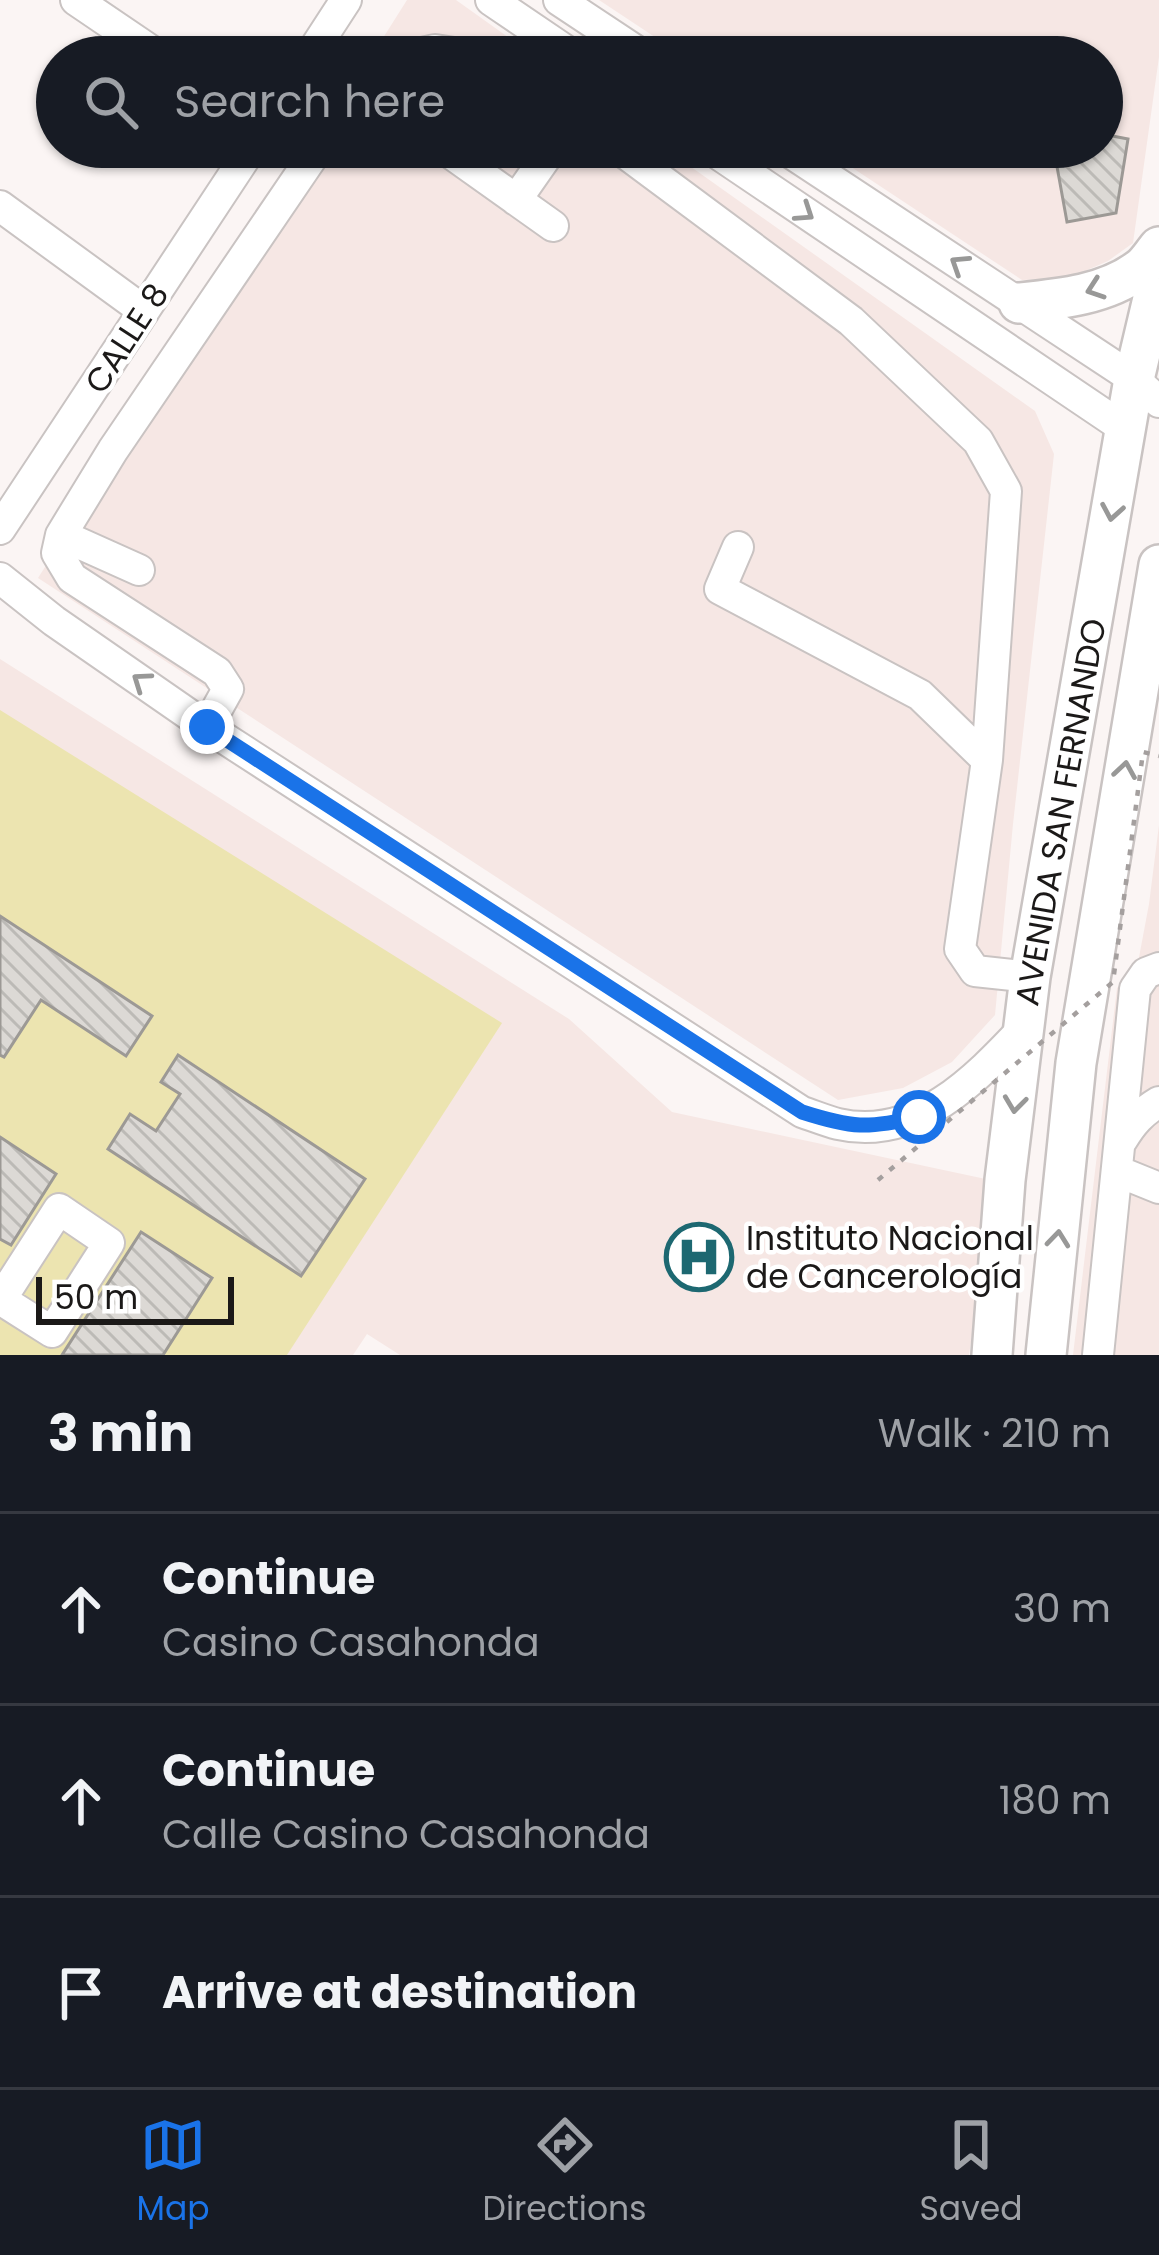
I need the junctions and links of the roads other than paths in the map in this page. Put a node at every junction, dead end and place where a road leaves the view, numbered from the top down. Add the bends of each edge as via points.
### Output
1 (76, 0) edge
2 (346, 0) edge
3 (490, 0) edge
4 (559, 0) edge
5 (129, 36) edge
6 (323, 36) edge
7 (544, 36) edge
8 (613, 36) edge
9 (238, 168) edge
10 (305, 168) edge
11 (471, 168) edge
12 (533, 168) edge
13 (645, 168) edge
14 (739, 168) edge
15 (814, 168) edge
16 (516, 200) junction
17 (0, 206) edge
18 (553, 226) dead end
19 (1159, 247) edge
20 (1159, 274) edge
21 (1018, 303) junction
22 (144, 311) junction
23 (1146, 391) edge
24 (1127, 430) junction
25 (0, 529) edge
26 (61, 535) junction
27 (737, 548) dead end
28 (1159, 565) edge
29 (139, 570) dead end
30 (0, 578) edge
31 (207, 727) junction
32 (987, 760) junction
33 (1056, 821) junction
34 (1112, 850) junction
35 (1159, 968) edge
36 (1030, 977) junction
37 (1024, 1028) junction
38 (1159, 1102) edge
39 (1118, 1158) junction
40 (1159, 1189) edge
41 (992, 1355) edge
42 (1046, 1355) edge
43 (1098, 1355) edge

1 - 5 street
2 - 6 street
3 - 7 street
4 - 8 street
9 - 22 street, CALLE 8
10 - 26 street
11 - 16 street
12 - 16 street
13 - 32 street via 851,321 978,441 1006,491
14 -> 24 street
21 -> 15 street
16 - 18 street
17 - 22 street
19 -> 21 main road via 1142,268 1099,291
20 - 23 main road, AVENIDA SAN FERNANDO
21 - 23 street
22 - 25 street, CALLE 8
23 - 24 main road, AVENIDA SAN FERNANDO
24 -> 33 main road, AVENIDA SAN FERNANDO
26 - 29 street
26 - 31 street via 56,554 72,578 217,672 228,689
27 - 32 street via 720,589 920,695
34 -> 28 main road, AVENIDA SAN FERNANDO
31 -> 30 street
31 - 37 street via 802,1112 842,1125 919,1117 975,1080
32 - 36 street via 960,949 976,971
33 - 34 main road
33 - 36 main road, AVENIDA SAN FERNANDO
42 -> 34 main road, AVENIDA SAN FERNANDO via 1076,1063
35 - 39 street via 1135,989
36 - 37 main road, AVENIDA SAN FERNANDO
37 -> 41 main road, AVENIDA SAN FERNANDO
38 - 39 street via 1130,1126
39 - 40 street
39 - 43 street

